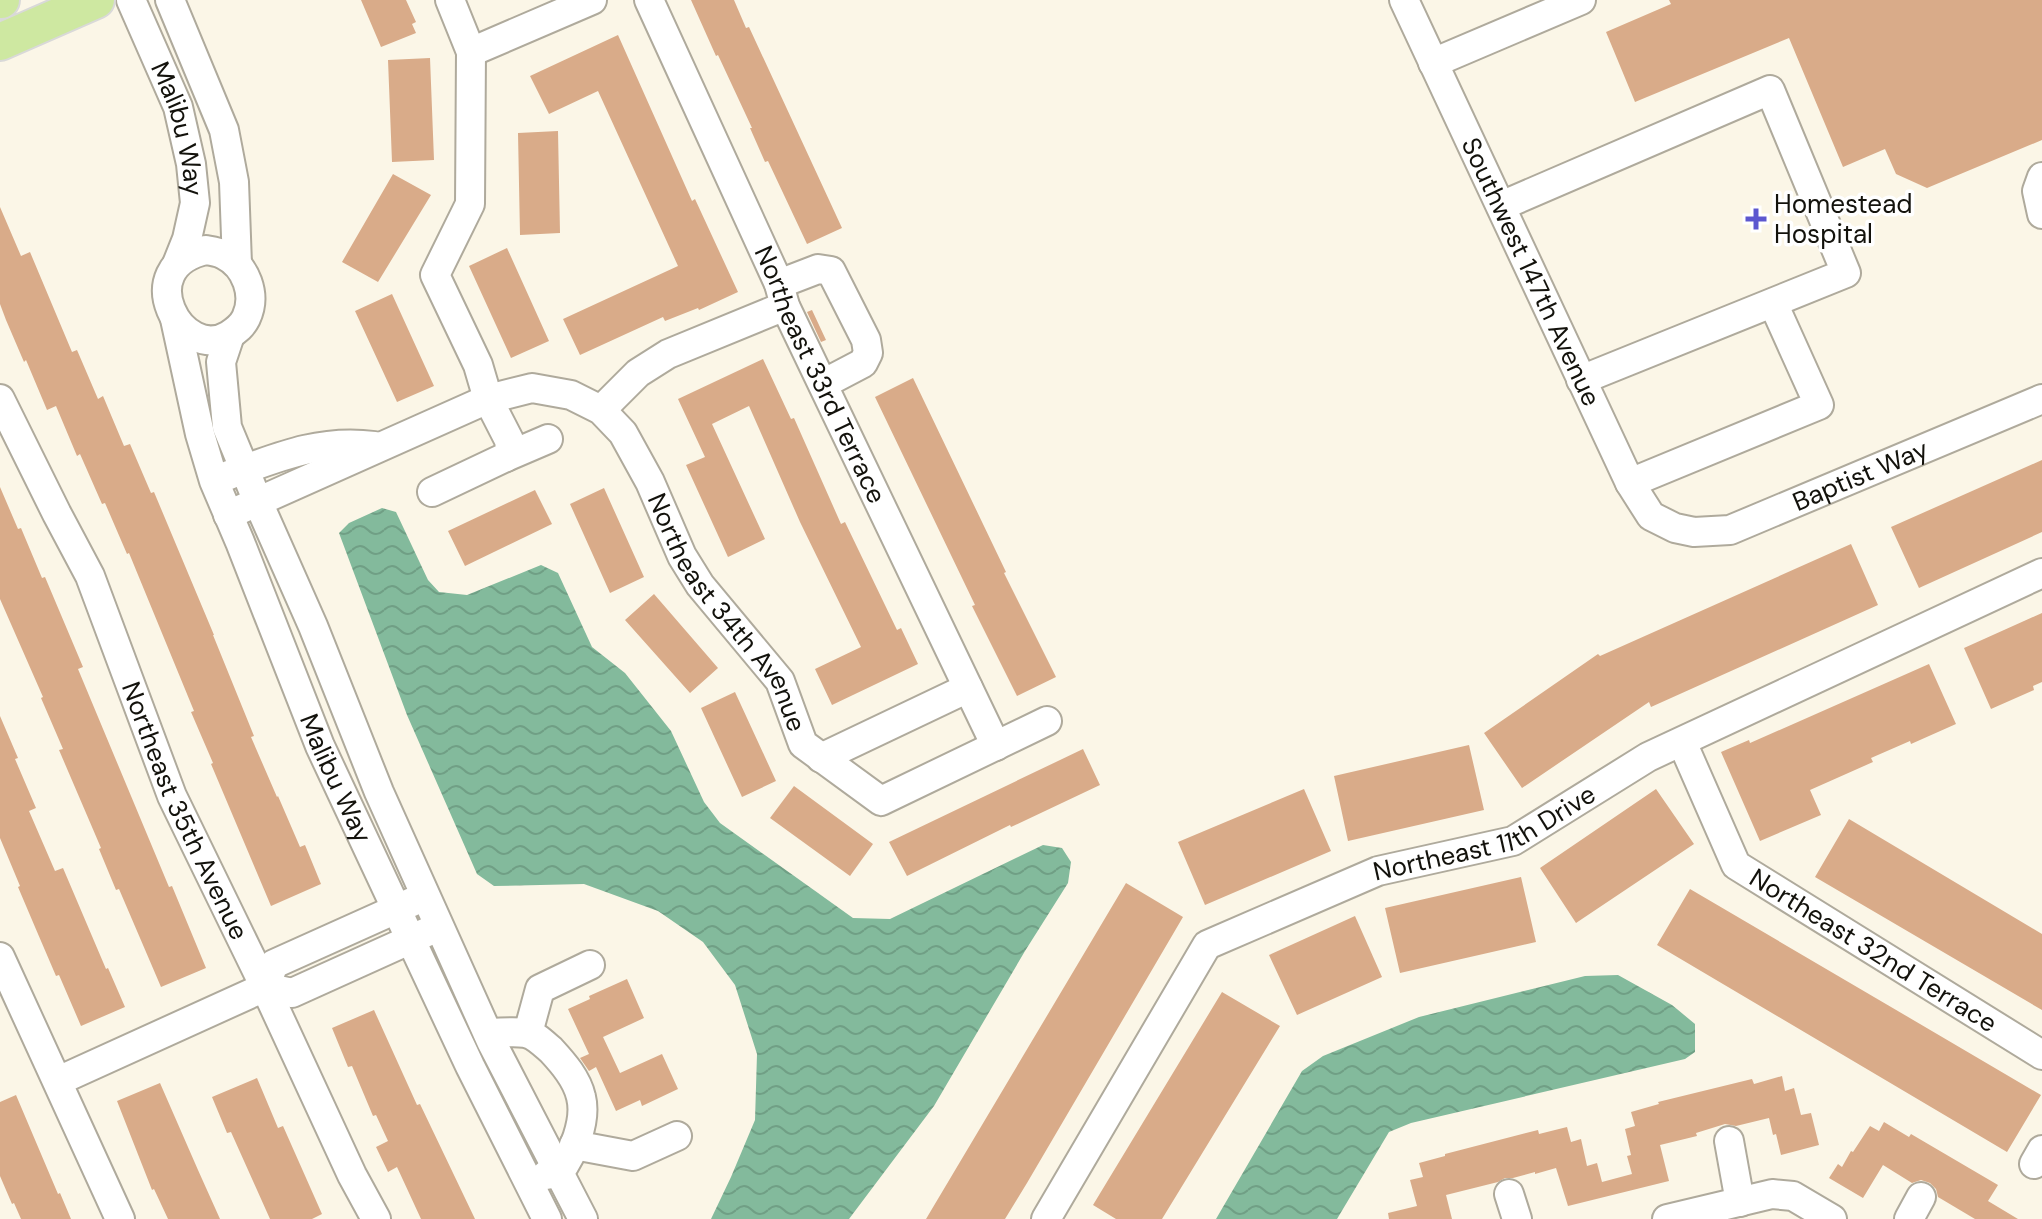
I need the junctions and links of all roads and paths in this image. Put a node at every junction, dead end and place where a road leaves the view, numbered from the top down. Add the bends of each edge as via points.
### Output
1 (96, 0) edge
2 (131, 0) edge
3 (170, 0) edge
4 (450, 0) edge
5 (592, 0) edge
6 (649, 0) edge
7 (1404, 0) edge
8 (1581, 0) edge
9 (0, 42) edge
10 (471, 52) junction
11 (1433, 63) junction
12 (2042, 177) edge
13 (235, 195) junction
14 (195, 203) junction
15 (1501, 206) junction
16 (2042, 214) edge
17 (177, 264) junction
18 (237, 264) junction
19 (782, 295) junction
20 (1773, 303) junction
21 (175, 319) junction
22 (230, 335) junction
23 (1581, 380) junction
24 (823, 384) junction
25 (0, 399) edge
26 (488, 399) junction
27 (2042, 399) edge
28 (601, 410) junction
29 (548, 439) dead end
30 (379, 447) junction
31 (506, 457) junction
32 (244, 470) junction
33 (214, 481) junction
34 (1630, 483) junction
35 (432, 492) dead end
36 (258, 502) junction
37 (228, 515) junction
38 (1675, 528) joint
39 (2042, 573) edge
40 (968, 688) junction
41 (1047, 721) dead end
42 (1682, 742) junction
43 (996, 746) junction
44 (821, 758) junction
45 (426, 896) junction
46 (396, 910) junction
47 (440, 926) junction
48 (410, 939) junction
49 (0, 957) edge
50 (590, 965) dead end
51 (265, 987) junction
52 (488, 1033) junction
53 (528, 1033) junction
54 (2042, 1055) edge
55 (58, 1081) junction
56 (677, 1136) dead end
57 (1729, 1141) dead end
58 (574, 1145) junction
59 (559, 1173) junction
60 (525, 1177) junction
61 (1740, 1202) junction
62 (1706, 1214) edge
63 (120, 1219) edge
64 (376, 1219) edge
65 (547, 1219) edge
66 (583, 1219) edge
67 (1046, 1219) edge
68 (1667, 1219) edge
69 (1832, 1219) edge

1 - 9 main road
2 - 14 street, Malibu Way via 178,107
3 - 13 street, Malibu Way via 224,130
4 - 10 street
5 - 10 street
6 - 19 street, Northeast 33rd Terrace
7 - 11 street, Southwest 147th Avenue
8 - 11 street
10 - 26 street via 470,204 435,275 478,365
11 - 15 street, Southwest 147th Avenue
12 - 16 street via 2037,191
13 - 14 street
13 - 18 street, Malibu Way
14 - 17 street, Malibu Way
15 - 20 street via 1770,90 1846,273
15 - 23 street, Southwest 147th Avenue
17 - 18 street via 206,250
17 - 21 street, Malibu Way via 168,281 167,300
18 - 22 street, Malibu Way via 249,285 250,309
19 - 24 street, Northeast 33rd Terrace
19 - 24 street via 818,269 831,271 866,340 863,363
19 - 28 street via 638,373
20 - 23 street
20 - 34 street via 1819,405
21 - 22 street via 188,333 205,340
21 - 33 street, Malibu Way
22 - 32 street, Malibu Way via 221,362 227,427
23 - 34 street, Southwest 147th Avenue
24 - 40 street, Northeast 33rd Terrace
25 - 51 street, Northeast 35th Avenue via 90,576 172,796
26 - 28 street via 532,388 571,395
26 - 30 street
26 - 31 street via 509,440
27 - 38 street, Baptist Way via 1730,530
28 - 44 street, Northeast 34th Avenue via 623,433 694,575 780,681 803,744
29 - 31 street
30 - 32 street via 298,450
30 - 36 street
31 - 35 street
32 - 33 street
32 - 36 street, Malibu Way
33 - 37 street, Malibu Way
34 - 38 street, Southwest 147th Avenue via 1651,516
36 - 37 street
36 - 45 street, Malibu Way
37 - 46 street, Malibu Way via 320,746
39 - 42 street, Northeast 11th Drive
40 - 43 street, Northeast 33rd Terrace
40 - 44 street
41 - 43 street, Northeast 34th Avenue
42 - 54 street, Northeast 32nd Terrace via 1736,865
42 - 67 street, Northeast 11th Drive via 1648,757 1513,841 1378,871 1207,945
43 - 44 street, Northeast 34th Avenue via 881,801
45 - 46 street
45 - 47 street, Malibu Way
46 - 48 street, Malibu Way
46 - 51 street via 274,964
47 - 48 street
47 - 52 street, Malibu Way
48 - 51 street via 292,993
48 - 60 street, Malibu Way
49 - 55 street
50 - 53 street via 540,989
51 - 55 street
51 - 64 street, Northeast 35th Avenue
52 - 53 street
52 - 59 street, Malibu Way
53 - 58 street via 562,1061 581,1098
55 - 63 street
56 - 58 street via 633,1156
57 - 61 street
58 - 59 street
59 - 60 street
59 - 66 street, Malibu Way
60 - 65 street, Malibu Way
61 - 62 street
61 - 69 street via 1772,1194 1793,1196
62 - 68 street

